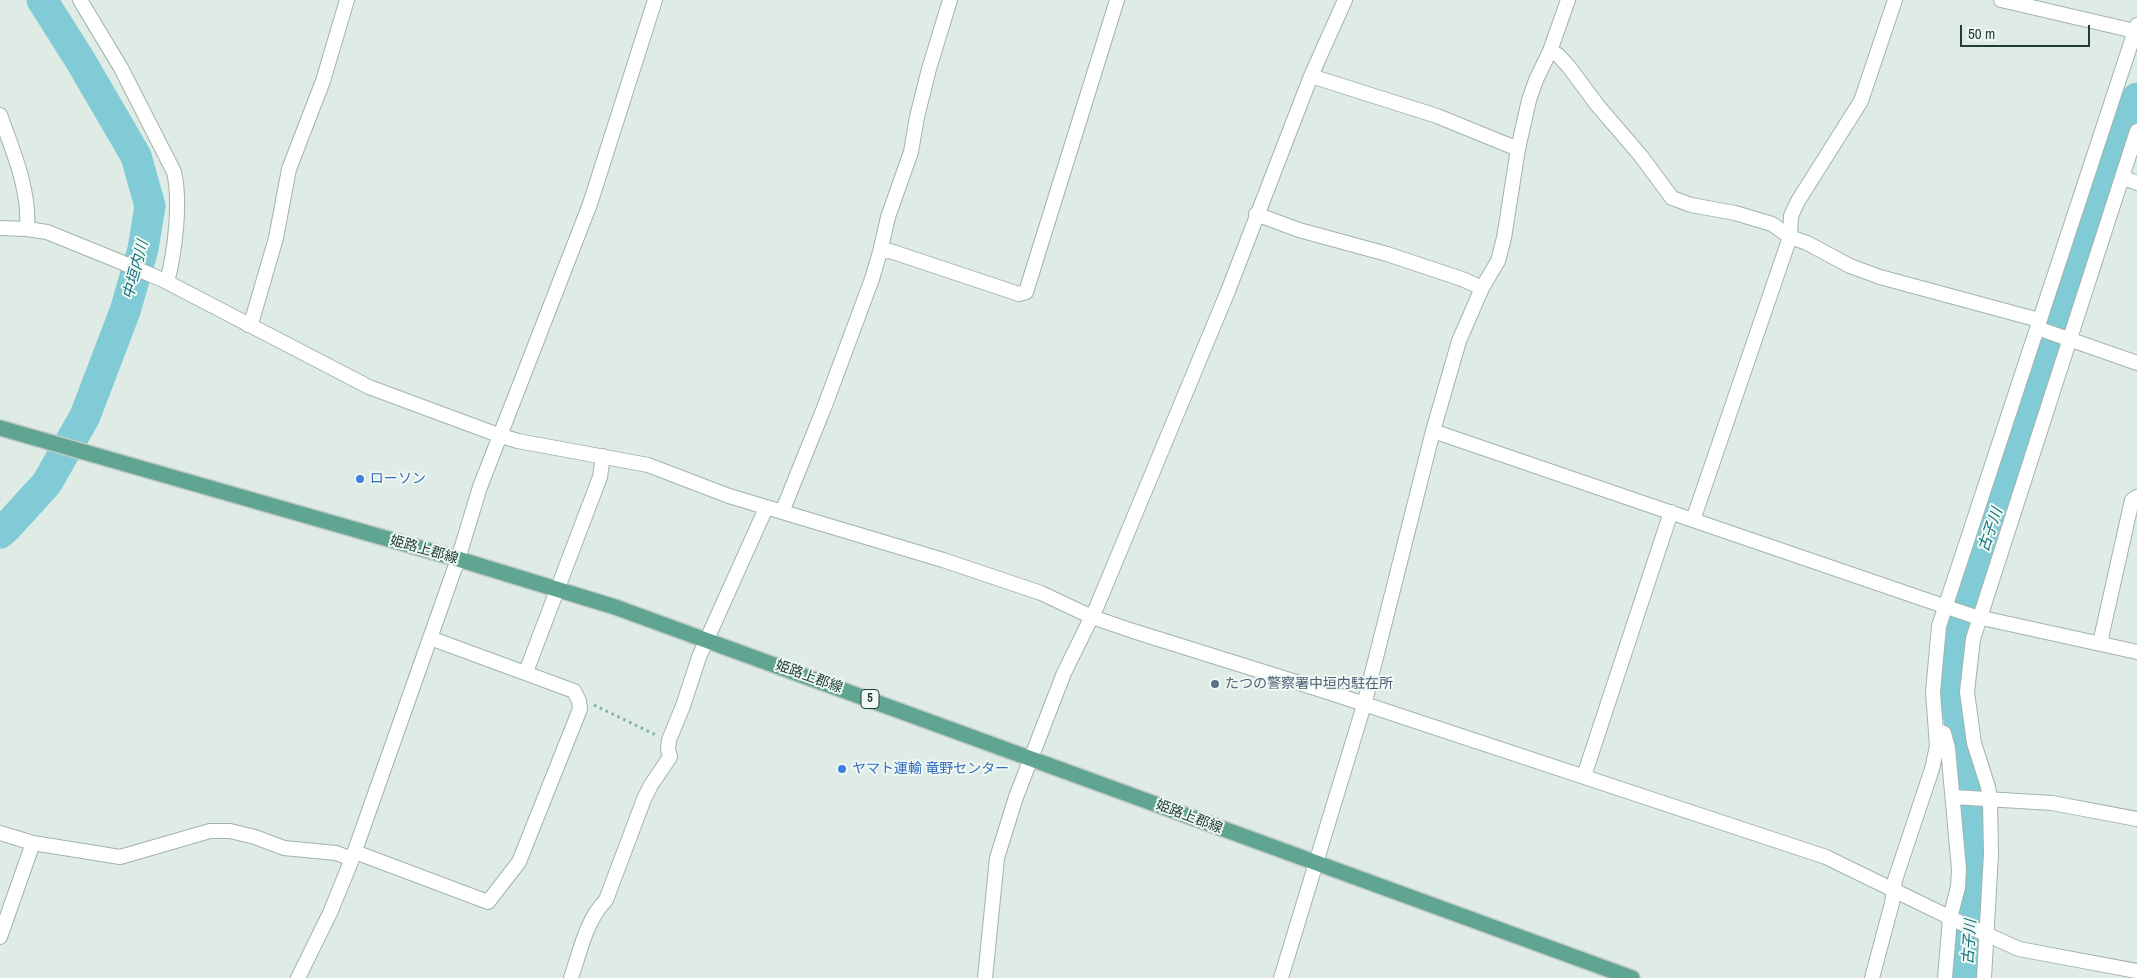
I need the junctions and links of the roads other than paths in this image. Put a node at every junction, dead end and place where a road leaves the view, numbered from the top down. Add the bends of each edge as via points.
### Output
1 (80, 0) edge
2 (347, 0) edge
3 (655, 0) edge
4 (950, 0) edge
5 (1117, 0) edge
6 (1344, 0) edge
7 (1568, 0) edge
8 (1895, 0) edge
9 (2001, 0) edge
10 (2135, 34) edge
11 (1550, 51) junction
12 (1311, 76) junction
13 (0, 115) edge
14 (2137, 131) edge
15 (1518, 149) junction
16 (2122, 177) junction
17 (2137, 183) edge
18 (1256, 214) junction
19 (0, 228) edge
20 (27, 229) junction
21 (1790, 237) junction
22 (880, 252) junction
23 (165, 281) junction
24 (1482, 288) junction
25 (248, 325) junction
26 (2040, 326) junction
27 (2066, 338) junction
28 (2137, 363) edge
29 (0, 428) edge
30 (1433, 431) junction
31 (501, 436) junction
32 (603, 456) junction
33 (2137, 497) edge
34 (766, 508) junction
35 (782, 512) junction
36 (1671, 512) junction
37 (1693, 520) junction
38 (458, 559) junction
39 (558, 590) junction
40 (1948, 607) junction
41 (1092, 617) junction
42 (1976, 617) junction
43 (430, 638) junction
44 (707, 640) junction
45 (2100, 644) junction
46 (2137, 652) edge
47 (526, 672) junction
48 (1364, 704) junction
49 (1936, 730) junction
50 (1032, 758) junction
51 (1584, 776) junction
52 (1956, 797) junction
53 (1987, 800) junction
54 (2137, 819) edge
55 (0, 833) edge
56 (33, 844) junction
57 (353, 855) junction
58 (1316, 864) junction
59 (1894, 891) junction
60 (1953, 920) junction
61 (1985, 935) junction
62 (0, 937) edge
63 (2137, 971) edge
64 (298, 978) edge
65 (571, 978) edge
66 (985, 978) edge
67 (1281, 978) edge
68 (1632, 978) edge
69 (1872, 978) edge
70 (1945, 978) edge
71 (1984, 978) edge

1 - 23 street via 121,68 174,172 177,184 175,241
2 - 25 street via 323,81 290,170 276,238
3 - 31 street via 590,204
4 - 22 street via 927,78 911,152 888,217
5 - 22 street via 1026,292 1019,294 890,251
6 - 12 street
7 - 11 street
8 - 21 street via 1861,101 1798,201 1791,216
9 - 10 street via 2126,29
10 - 26 street
11 - 15 street via 1536,80
11 - 21 street via 1569,67 1672,198 1772,224
12 - 15 street via 1437,116
12 - 18 street
13 - 20 street via 18,166 28,214
14 - 16 street
15 - 24 street via 1504,238 1498,261
16 - 17 street
16 - 27 street
18 - 24 street via 1299,230 1387,254
18 - 41 street via 1228,291
19 - 20 street
20 - 23 street via 47,232
21 - 26 street via 1880,277
21 - 37 street
22 - 35 street via 824,408
23 - 25 street
24 - 30 street via 1459,341
25 - 31 street via 369,387
26 - 27 street
26 - 40 street
27 - 28 street
27 - 42 street
29 - 38 main road, 姫路上郡線 / 5
30 - 36 street
30 - 48 street
31 - 32 street
31 - 38 street via 480,487
32 - 34 street via 648,465
32 - 39 street via 600,476
33 - 45 street via 2132,500
34 - 35 street
34 - 44 street
35 - 41 street via 1032,590
36 - 37 street
36 - 51 street
37 - 40 street
38 - 39 main road, 姫路上郡線 / 5
38 - 43 street
39 - 44 main road, 姫路上郡線 / 5
39 - 47 street
40 - 42 street
40 - 49 street via 1938,626 1934,692
41 - 48 street
41 - 50 street via 1064,673
42 - 45 street
42 - 53 street via 1967,692 1974,744 1988,787
43 - 47 street
43 - 57 street
44 - 50 main road, 姫路上郡線 / 5
44 - 65 street via 669,740 670,757 644,799 606,900 597,908 588,928
45 - 46 street
47 - 57 street via 574,691 580,709 519,862 488,902
48 - 51 street
48 - 58 street
49 - 52 street via 1944,733
49 - 59 street via 1937,746 1932,769
50 - 58 main road, 姫路上郡線 / 5
50 - 66 street via 997,858
51 - 59 street via 1826,857
52 - 53 street
52 - 60 street via 1959,869
53 - 54 street via 2052,803
53 - 61 street via 1991,854
55 - 56 street
56 - 57 street via 120,857 210,831 230,831 284,848
56 - 62 street
57 - 64 street via 330,913
58 - 67 street
58 - 68 main road, 姫路上郡線 / 5
59 - 60 street
59 - 69 street
60 - 61 street
60 - 70 street
61 - 63 street via 2019,950
61 - 71 street

